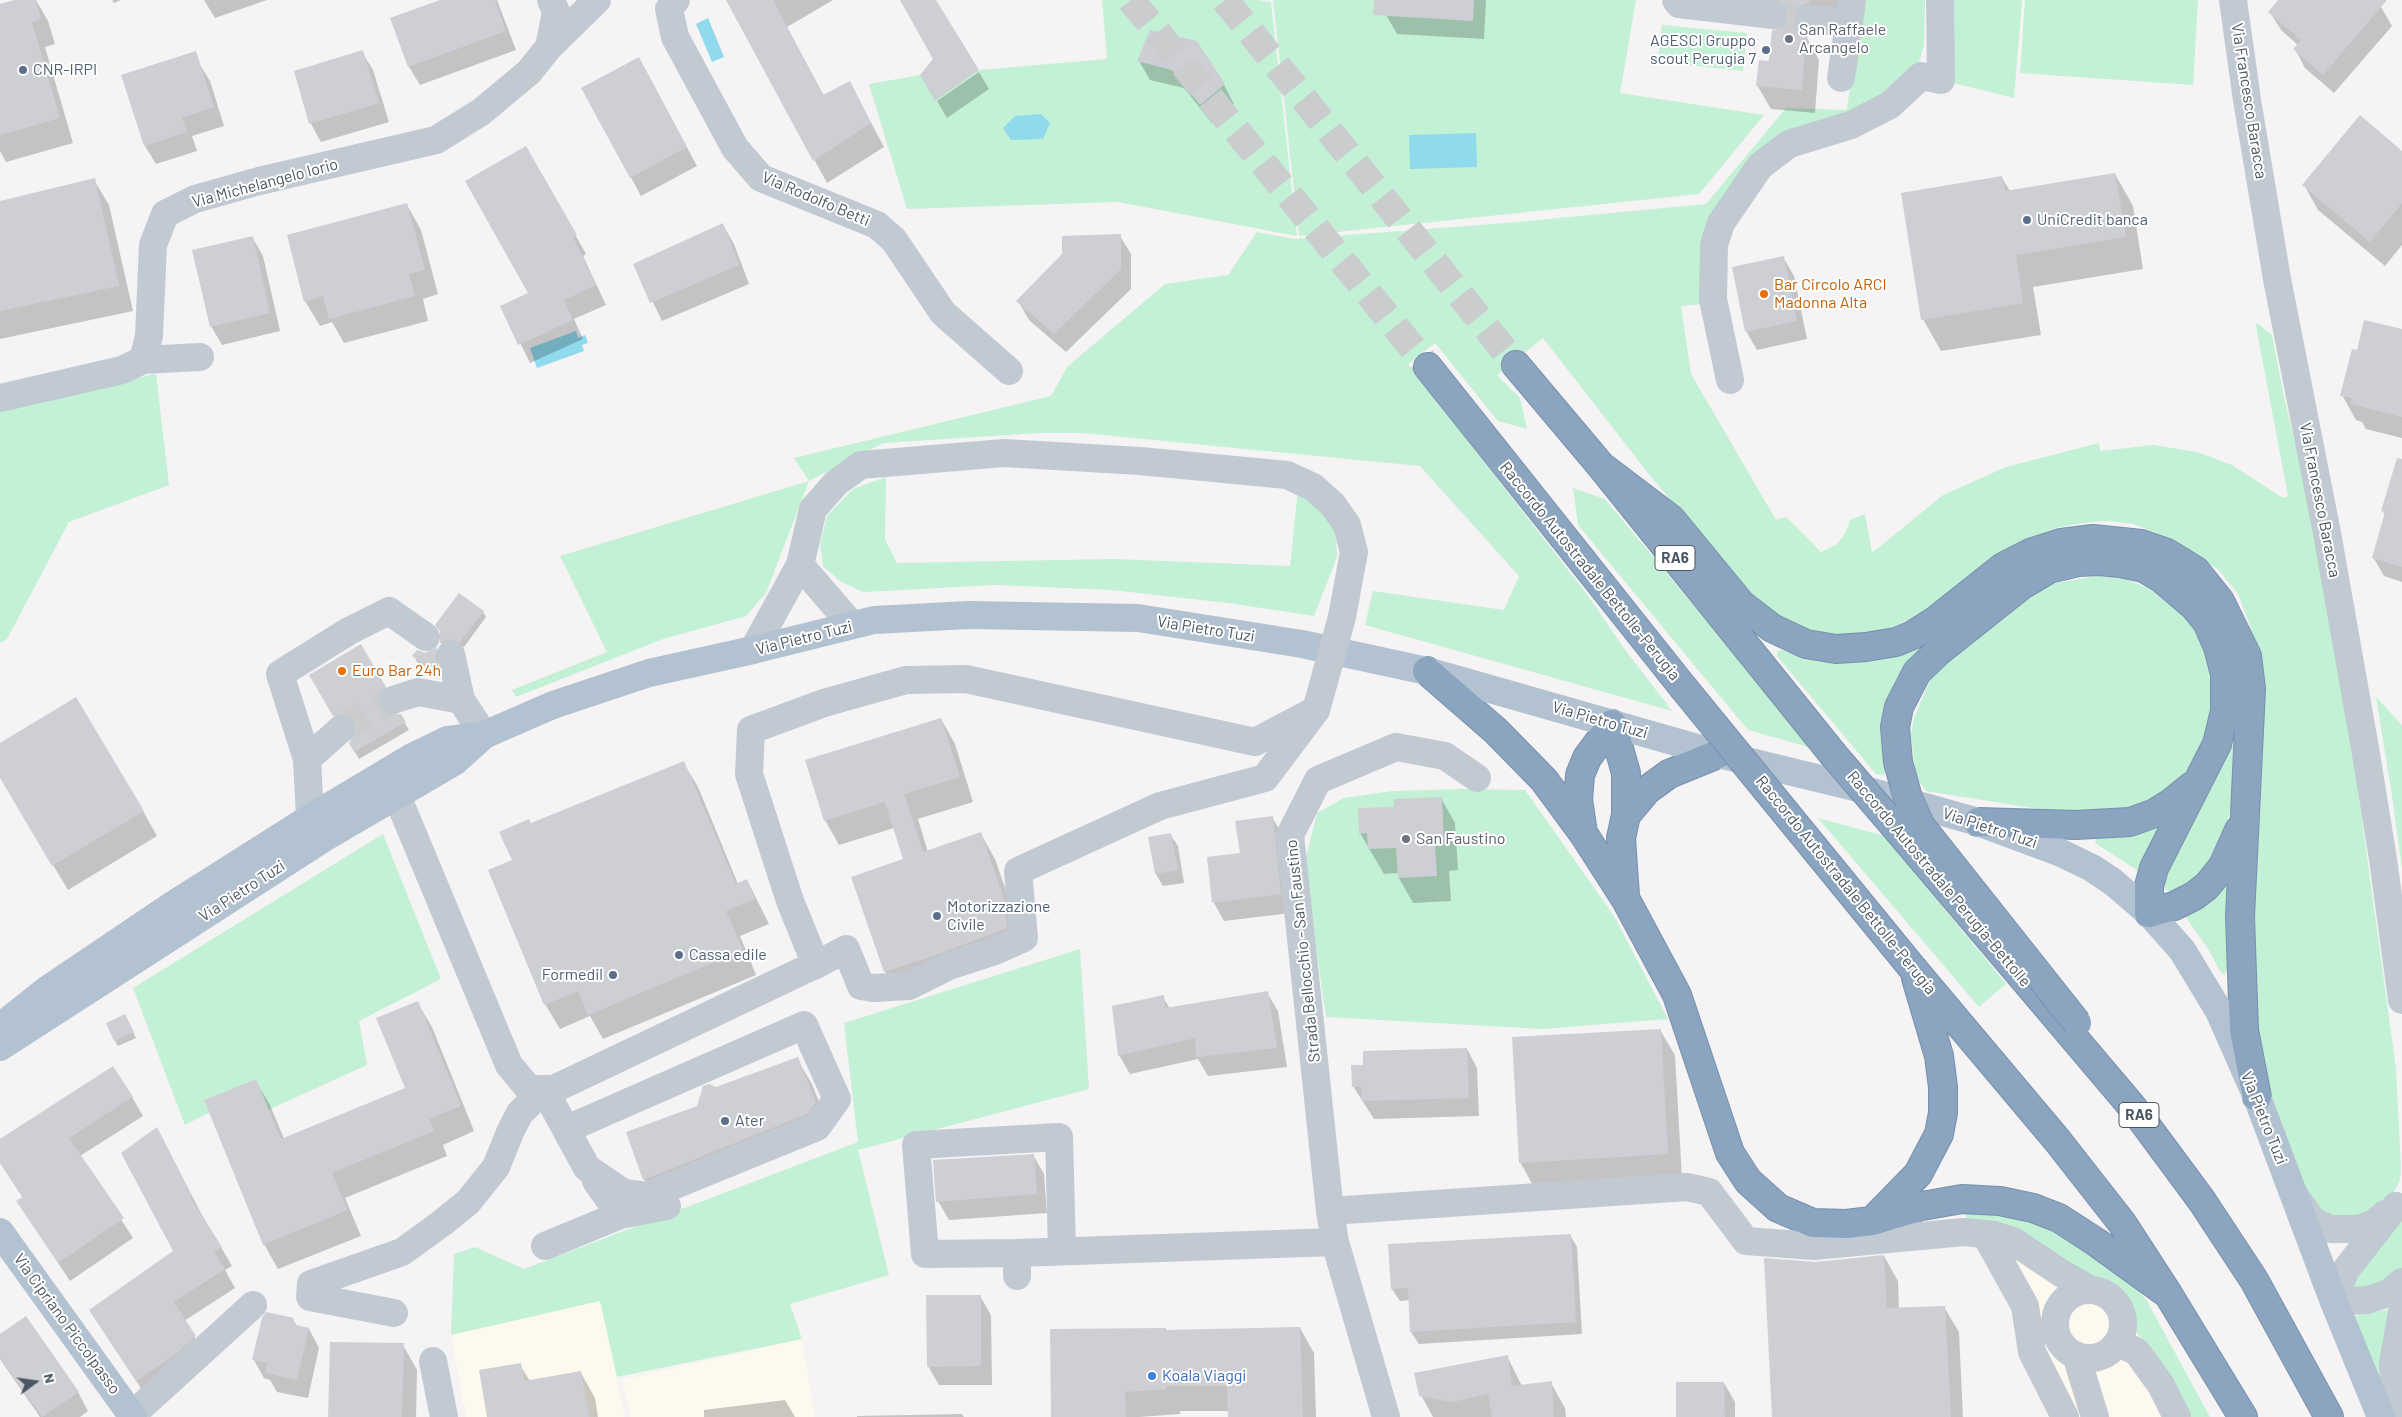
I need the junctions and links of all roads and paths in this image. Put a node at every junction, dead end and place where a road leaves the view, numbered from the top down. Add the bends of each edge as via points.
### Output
1 (551, 0) edge
2 (597, 0) edge
3 (676, 0) edge
4 (1676, 0) edge
5 (1940, 0) edge
6 (2233, 0) edge
7 (1850, 11) edge
8 (1773, 15) tunnel mouth
9 (1808, 19) tunnel mouth
10 (549, 47) junction
11 (1842, 78) dead end
12 (200, 357) dead end
13 (143, 360) junction
14 (1516, 365) tunnel mouth
15 (1428, 368) tunnel mouth
16 (1009, 371) dead end
17 (1730, 380) dead end
18 (0, 398) edge
19 (1601, 466) junction
20 (800, 565) junction
21 (852, 626) junction
22 (426, 637) dead end
23 (753, 650) junction
24 (452, 654) dead end
25 (1428, 671) junction
26 (393, 700) tunnel mouth
27 (461, 700) junction
28 (1316, 710) junction
29 (1612, 724) junction
30 (341, 729) tunnel mouth
31 (484, 735) junction
32 (1718, 754) junction
33 (307, 759) junction
34 (1476, 778) dead end
35 (2198, 779) junction
36 (397, 796) junction
37 (2246, 812) junction
38 (1626, 815) junction
39 (310, 818) junction
40 (1978, 822) junction
41 (1583, 833) junction
42 (1626, 900) junction
43 (2149, 913) junction
44 (816, 964) junction
45 (1914, 970) junction
46 (48, 989) junction
47 (2402, 1000) edge
48 (0, 1011) edge
49 (0, 1027) edge
50 (0, 1047) edge
51 (544, 1089) junction
52 (2257, 1097) junction
53 (837, 1099) junction
54 (2134, 1109) junction
55 (567, 1128) junction
56 (587, 1168) junction
57 (2294, 1195) junction
58 (2399, 1202) edge
59 (1330, 1211) junction
60 (620, 1215) junction
61 (1872, 1221) junction
62 (0, 1232) edge
63 (1985, 1234) junction
64 (1335, 1242) junction
65 (546, 1246) dead end
66 (1062, 1251) junction
67 (2032, 1255) junction
68 (2402, 1282) edge
69 (2091, 1290) junction
70 (2168, 1294) junction
71 (2334, 1302) junction
72 (253, 1305) dead end
73 (2402, 1312) edge
74 (394, 1313) dead end
75 (2056, 1314) junction
76 (2118, 1342) junction
77 (2076, 1355) junction
78 (433, 1361) dead end
79 (132, 1416) edge
80 (444, 1417) edge
81 (1386, 1417) edge
82 (2065, 1417) edge
83 (2094, 1417) edge
84 (2177, 1417) edge
85 (2243, 1417) edge
86 (2329, 1417) edge
87 (2380, 1417) edge
88 (2399, 1417) edge

1 - 10 street, Via Michelangelo Iorio via 556,12
2 - 10 street
3 - 16 street, Via Rodolfo Betti via 669,8 674,37 735,148 762,178 877,225 894,240 943,313
4 - 8 street via 1679,4
5 - 17 street via 1941,80 1921,76 1890,105 1851,125 1789,144 1760,166 1721,223 1714,245 1713,299
6 - 47 street, Via Francesco Baracca via 2274,261 2365,748
7 - 9 street
7 - 11 street
10 - 13 street, Via Michelangelo Iorio via 529,72 481,112 436,140 195,199 165,214 153,245 149,336
12 - 13 street
13 - 18 street via 122,370
14 - 19 highway, Raccordo Autostradale Perugia-Bettolle / RA6
15 - 45 highway, Raccordo Autostradale Bettolle-Perugia, bridge
19 - 37 highway via 1671,519 1741,604 1772,628 1806,644 1836,649 1896,642 1914,635 2003,567 2030,553 2061,543 2093,539 2119,541 2167,553 2196,572 2220,600 2247,656 2251,689
19 - 54 highway, Raccordo Autostradale Perugia-Bettolle / RA6, bridge via 1832,753
20 - 21 street
20 - 23 street
20 - 28 street, bridge via 813,509 836,483 861,465 1004,453 1287,475 1313,487 1333,505 1347,525 1354,552 1342,617
21 - 23 main road, Via Pietro Tuzi
21 - 25 main road, Via Pietro Tuzi via 874,620 968,615 1138,618 1302,644
22 - 33 street via 390,611 349,631 280,674
23 - 31 main road, Via Pietro Tuzi via 649,673 553,705
24 - 27 street
25 - 29 main road, Via Pietro Tuzi
25 - 41 highway via 1496,731 1544,780
26 - 27 street via 418,692
27 - 31 street
28 - 44 street via 1265,778 1160,806 1018,871 1024,938 949,966 909,986 862,986 846,949
28 - 44 street via 1255,742 966,679 906,680 824,703 751,730 749,774 790,901
29 - 32 main road, Via Pietro Tuzi
29 - 38 highway via 1626,773
29 - 41 highway via 1587,758 1580,775 1578,800
30 - 33 street
31 - 36 main road, Via Pietro Tuzi via 454,762
31 - 39 main road, Via Pietro Tuzi via 447,740 412,757
32 - 38 highway via 1669,774 1647,790
32 - 40 main road, Via Pietro Tuzi via 1858,788
33 - 39 street
34 - 59 street, Strada Bellocchio - San Faustino via 1445,756 1396,747 1318,780 1290,834
35 - 40 highway via 2171,803 2130,822 2076,825
35 - 43 highway via 2154,868 2149,886
35 - 54 highway, bridge via 2217,744 2222,726 2226,694 2223,665 2206,622 2194,606 2144,568 2099,561 2064,565 2036,575 1917,672 1899,707 1895,727 1898,762 1920,825 2077,1023
36 - 50 main road, Via Pietro Tuzi via 324,838
36 - 51 street via 510,1065 529,1089
37 - 43 highway via 2223,866 2207,886 2174,906
37 - 52 highway via 2240,917 2244,1030
38 - 42 highway via 1622,838
39 - 46 main road, Via Pietro Tuzi
40 - 43 main road, Via Pietro Tuzi via 2092,868
41 - 42 highway
42 - 61 highway via 1677,995 1730,1153 1748,1181 1778,1208 1813,1223
43 - 52 main road, Via Pietro Tuzi via 2182,950 2219,1011
44 - 51 street via 554,1089
45 - 61 highway via 1939,1056 1943,1113 1939,1134 1918,1174
45 - 70 highway, Raccordo Autostradale Bettolle-Perugia via 2057,1140 2122,1223
46 - 48 street via 30,994
46 - 49 main road, Via Pietro Tuzi
51 - 55 street
51 - 74 street via 520,1113 496,1167 468,1202 402,1252 311,1284 310,1297
52 - 57 main road, Via Pietro Tuzi
53 - 55 street via 804,1025
53 - 56 street via 817,1127 648,1196 624,1193
53 - 60 street via 830,1136 664,1208
54 - 86 highway, Raccordo Autostradale Perugia-Bettolle / RA6 via 2202,1201 2254,1280
55 - 56 street
56 - 60 street
57 - 58 street via 2313,1221 2330,1229 2358,1230 2373,1224
57 - 71 main road, Via Pietro Tuzi
58 - 71 street via 2345,1271
59 - 63 street via 1687,1187 1709,1192 1746,1241 1814,1246 1964,1232
59 - 64 street, Strada Bellocchio - San Faustino
60 - 65 street
61 - 70 highway via 1922,1206 1962,1199 2000,1201 2033,1208 2059,1218
62 - 79 main road, Via Cipriano Piccolpasso
63 - 67 street via 2013,1241
63 - 82 street via 2025,1306 2032,1352
64 - 66 street
64 - 81 street, Strada Bellocchio - San Faustino
66 - 66 street via 1017,1264 925,1254 916,1145 1059,1137
67 - 69 street
67 - 75 street via 2046,1275
68 - 71 street via 2389,1293 2367,1300
69 - 75 street via 2069,1296
69 - 76 street via 2103,1293 2120,1308 2123,1320
70 - 85 highway, Raccordo Autostradale Bettolle-Perugia
71 - 87 main road, Via Pietro Tuzi
72 - 79 street
73 - 88 street via 2393,1363
75 - 77 street via 2057,1336 2062,1345
76 - 77 street via 2101,1356
76 - 84 street via 2137,1352 2161,1385
77 - 83 street
78 - 80 street

